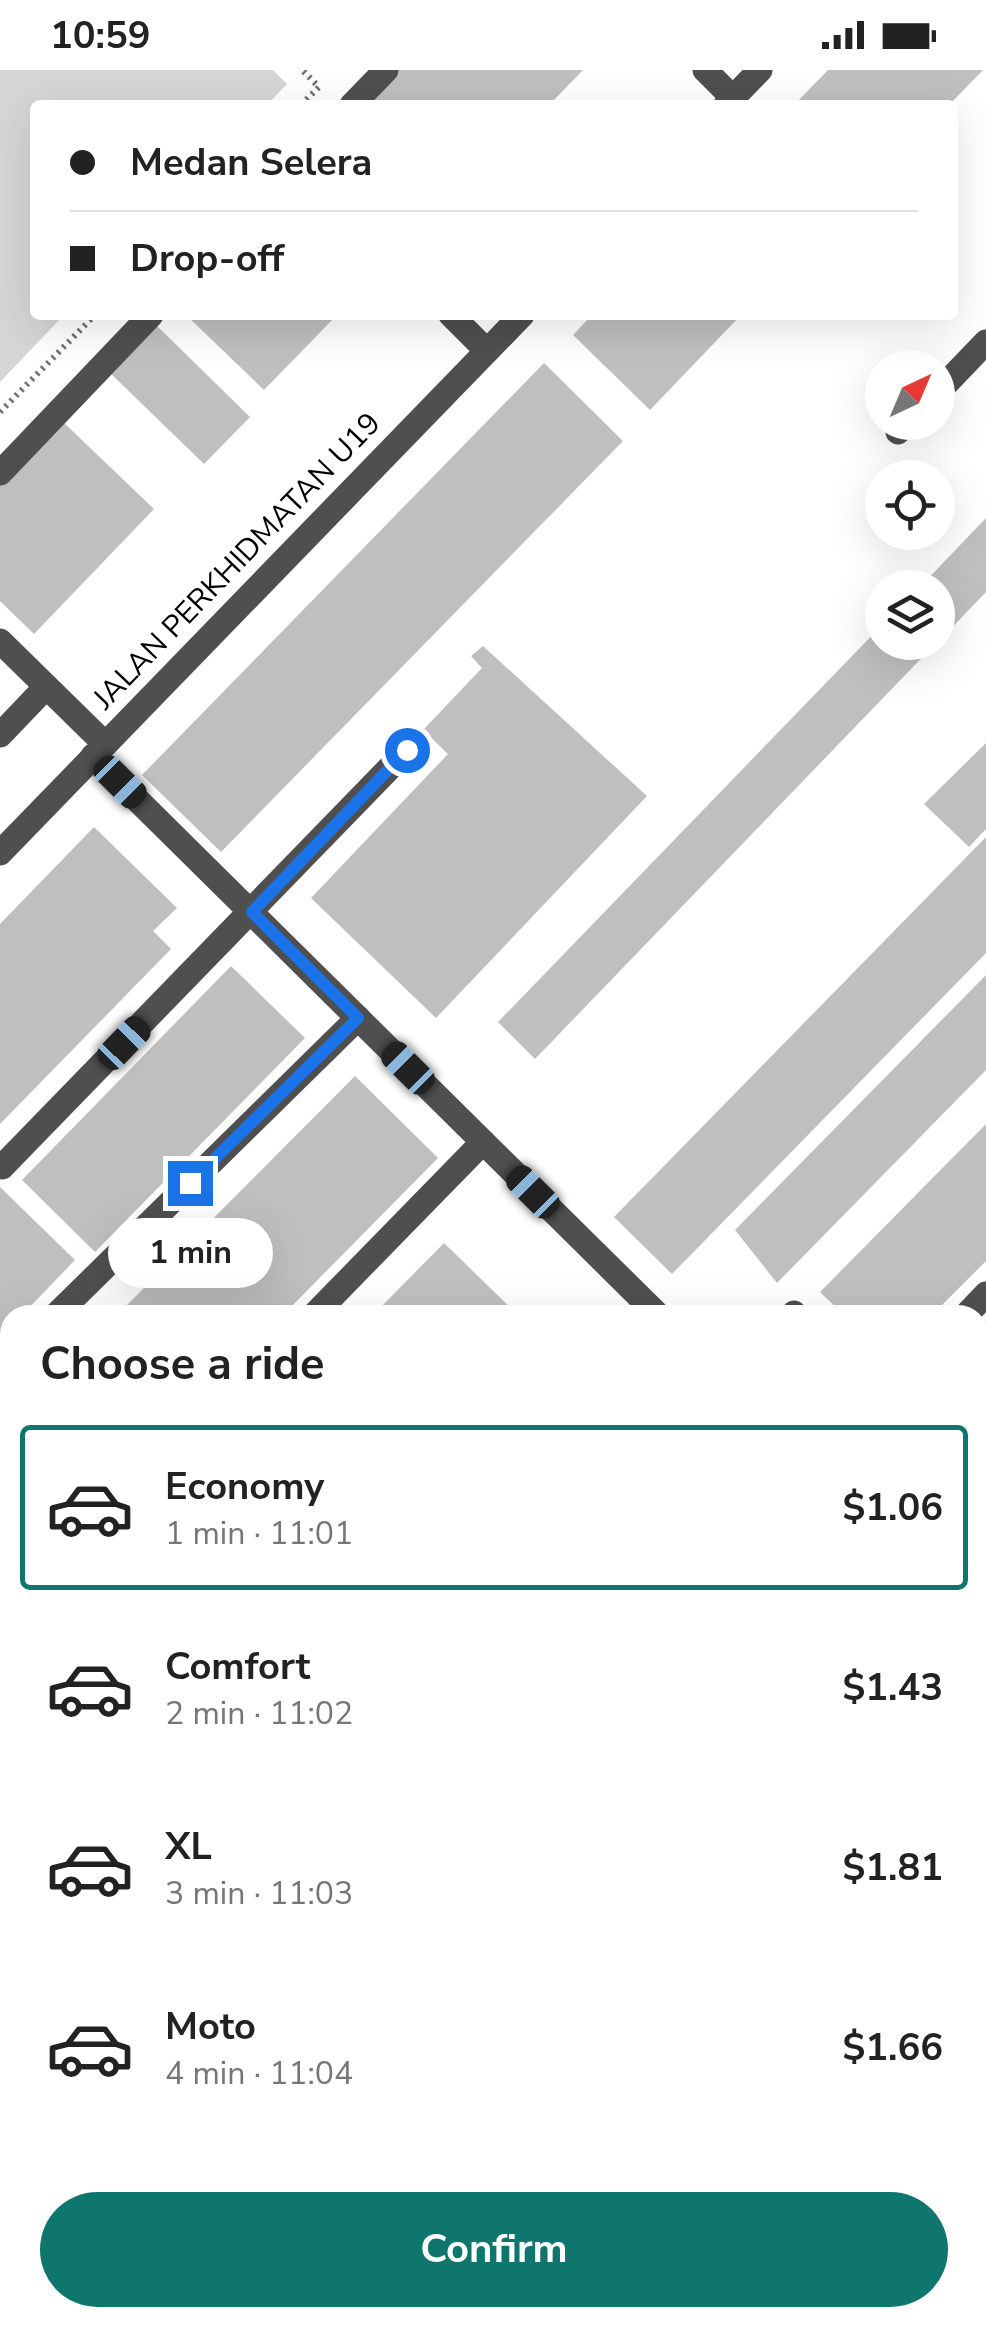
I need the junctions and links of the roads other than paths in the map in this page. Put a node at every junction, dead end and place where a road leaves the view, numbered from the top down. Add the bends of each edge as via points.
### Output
1 (386, 70) edge
2 (705, 70) edge
3 (760, 70) edge
4 (357, 100) edge
5 (729, 100) edge
6 (731, 100) edge
7 (146, 320) edge
8 (456, 320) edge
9 (517, 320) edge
10 (986, 342) edge
11 (487, 351) junction
12 (955, 374) edge
13 (0, 473) edge
14 (0, 641) edge
15 (46, 687) junction
16 (5, 718) edge
17 (99, 750) junction
18 (407, 750) dead end
19 (0, 854) edge
20 (252, 912) junction
21 (358, 1018) junction
22 (483, 1142) junction
23 (2, 1167) edge
24 (66, 1305) edge
25 (324, 1305) edge
26 (648, 1305) edge

1 - 4 street
2 - 5 street
3 - 6 street
7 - 13 street
8 - 11 street
9 - 11 street, JALAN PERKHIDMATAN U19
10 - 12 street
11 - 17 street, JALAN PERKHIDMATAN U19
14 - 15 street
15 - 16 street
15 - 17 street
17 - 19 street, JALAN PERKHIDMATAN U19
17 - 20 street
18 - 20 street
20 - 21 street
20 - 23 street
21 - 22 street
21 - 24 street
22 - 25 street
22 - 26 street

